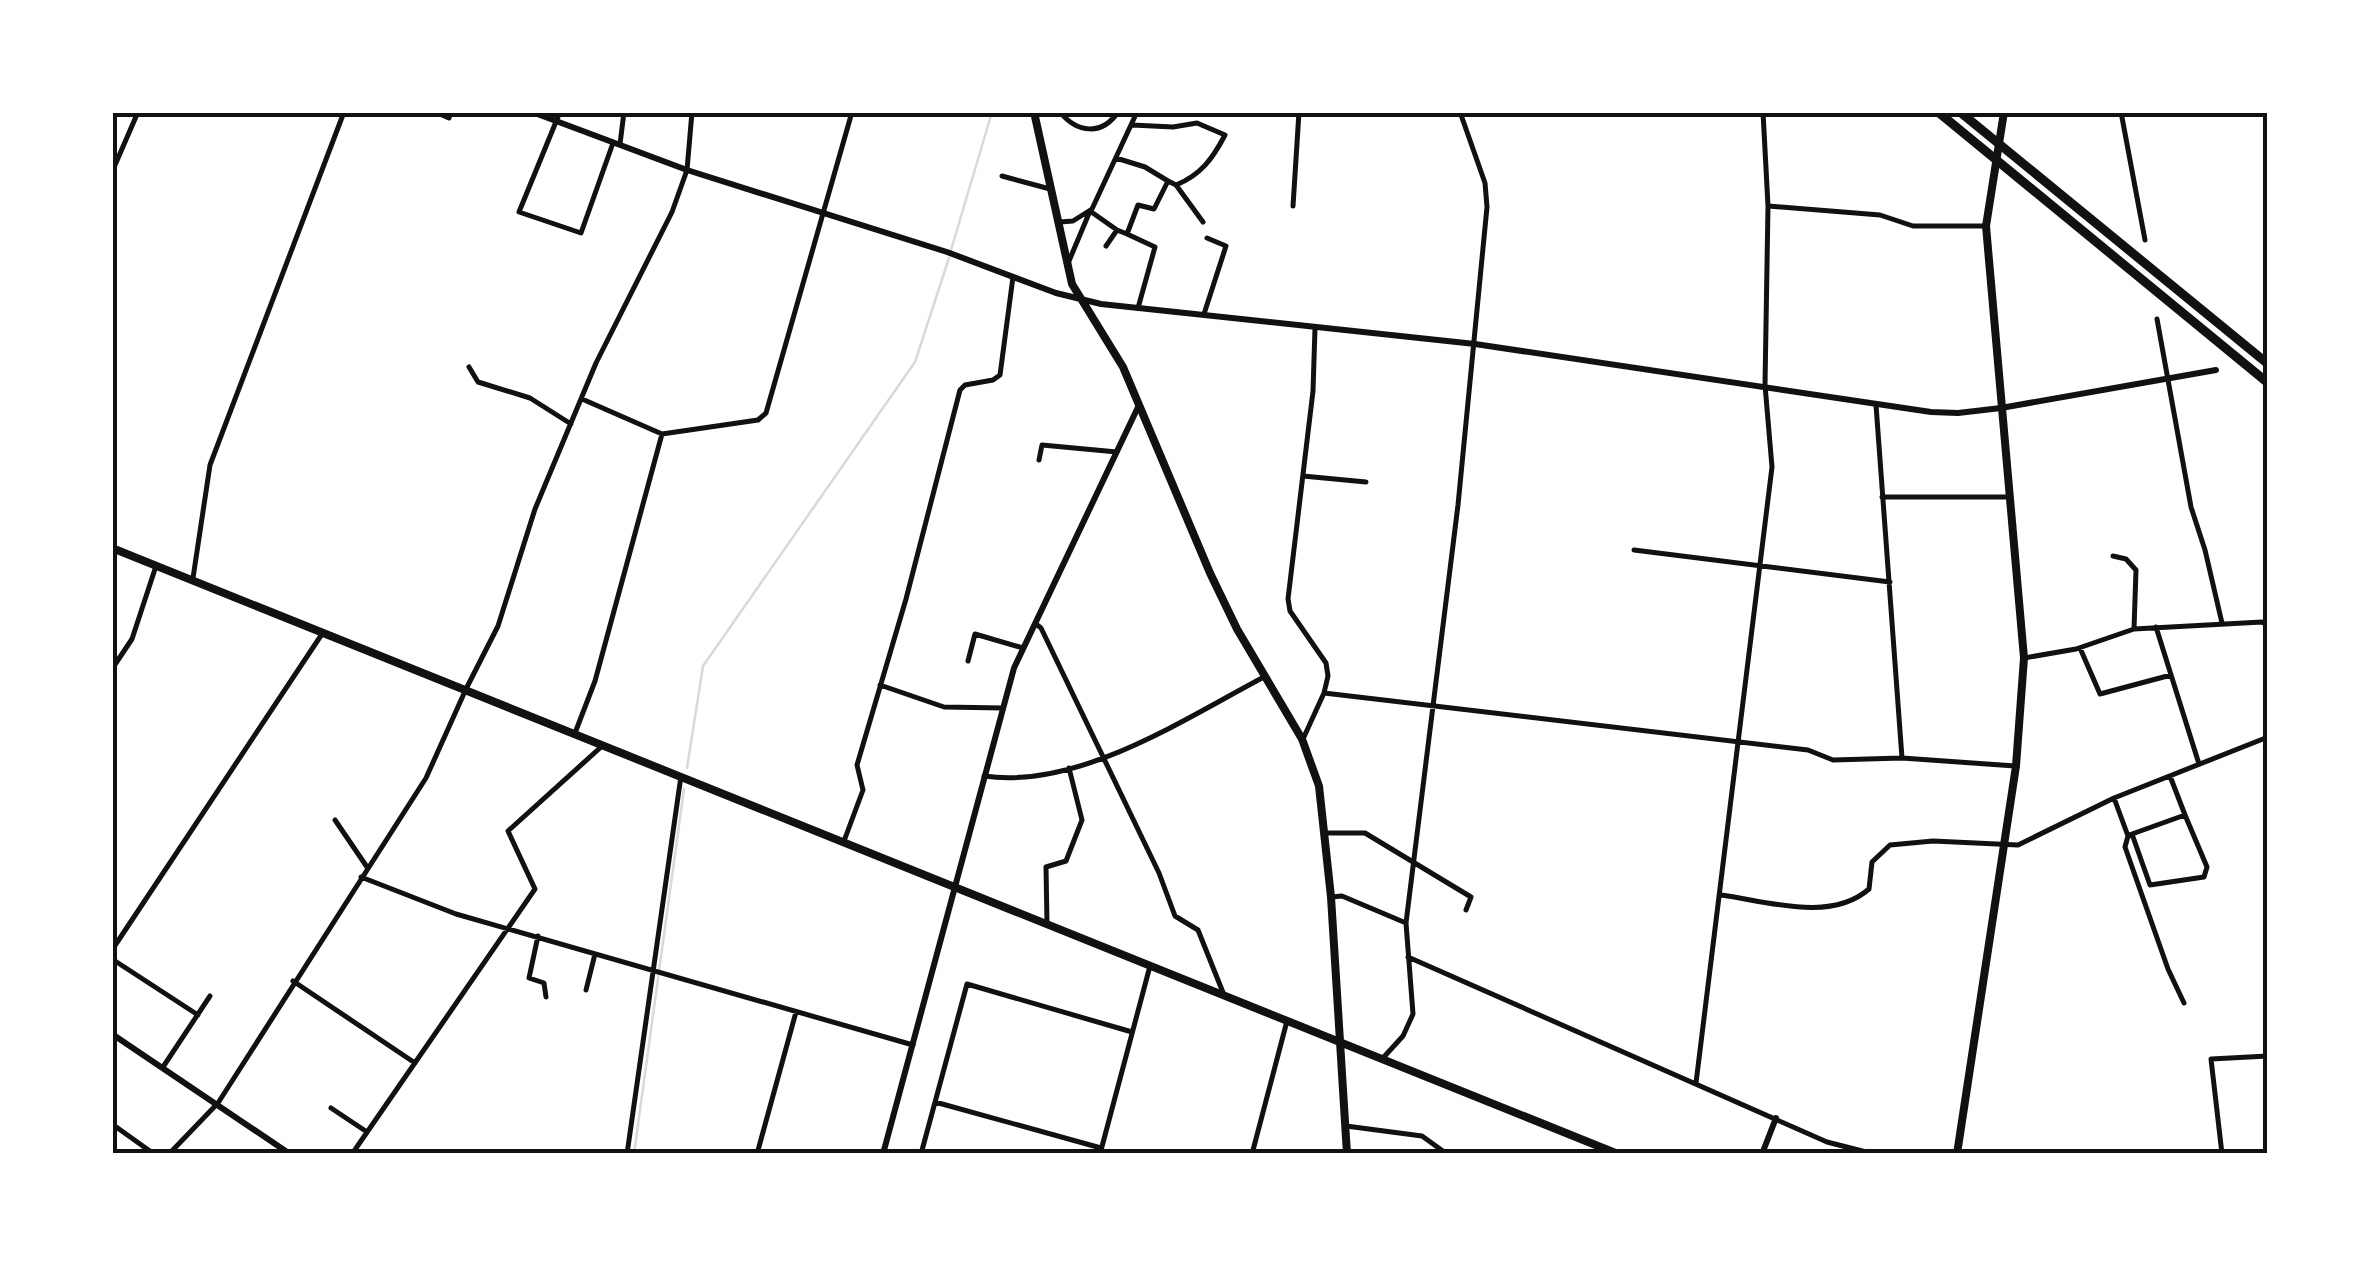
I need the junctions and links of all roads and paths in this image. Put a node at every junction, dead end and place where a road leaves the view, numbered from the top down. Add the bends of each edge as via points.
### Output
1 (138, 112) edge
2 (344, 112) edge
3 (435, 112) edge
4 (451, 112) edge
5 (532, 112) edge
6 (560, 112) edge
7 (624, 112) edge
8 (692, 112) edge
9 (852, 112) edge
10 (1034, 112) edge
11 (1060, 112) edge
12 (1118, 112) edge
13 (1298, 112) edge
14 (1460, 112) edge
15 (1762, 112) edge
16 (1938, 112) edge
17 (1960, 112) edge
18 (2004, 112) edge
19 (2121, 112) edge
20 (1136, 113) edge
21 (556, 122) junction
22 (1132, 125) junction
23 (616, 144) junction
24 (2000, 144) junction
25 (1116, 158) junction
26 (1998, 160) junction
27 (687, 170) junction
28 (112, 172) edge
29 (1002, 176) dead end
30 (1168, 180) junction
31 (1176, 185) junction
32 (1050, 189) junction
33 (1293, 206) dead end
34 (1768, 206) junction
35 (1090, 211) junction
36 (824, 213) junction
37 (1057, 222) junction
38 (1203, 222) dead end
39 (1986, 226) junction
40 (1117, 230) junction
41 (1127, 234) junction
42 (1207, 238) dead end
43 (2145, 240) dead end
44 (1106, 246) dead end
45 (1067, 267) junction
46 (1012, 278) junction
47 (1081, 299) junction
48 (1138, 308) junction
49 (1204, 314) junction
50 (2158, 319) dead end
51 (1315, 325) junction
52 (1475, 344) junction
53 (2268, 364) edge
54 (469, 367) dead end
55 (2216, 370) dead end
56 (2169, 380) junction
57 (2268, 382) edge
58 (1765, 385) junction
59 (582, 399) junction
60 (1140, 404) junction
61 (1876, 405) junction
62 (2001, 408) junction
63 (572, 424) junction
64 (662, 434) junction
65 (1117, 452) junction
66 (1039, 460) dead end
67 (1303, 476) junction
68 (1366, 482) dead end
69 (1882, 497) junction
70 (2010, 497) junction
71 (112, 548) edge
72 (1634, 550) dead end
73 (2114, 556) dead end
74 (1761, 564) junction
75 (156, 566) junction
76 (192, 578) junction
77 (1890, 582) junction
78 (1034, 622) junction
79 (2222, 623) junction
80 (2268, 626) edge
81 (2156, 627) junction
82 (2134, 629) junction
83 (324, 632) junction
84 (1022, 648) junction
85 (2080, 648) junction
86 (2024, 658) junction
87 (968, 661) dead end
88 (112, 668) edge
89 (2171, 675) junction
90 (1265, 677) junction
91 (880, 685) junction
92 (466, 689) junction
93 (1324, 692) junction
94 (1436, 706) junction
95 (1003, 708) junction
96 (575, 734) junction
97 (2268, 737) edge
98 (1302, 740) junction
99 (1739, 741) junction
100 (603, 745) junction
101 (1104, 758) junction
102 (1902, 758) junction
103 (2199, 764) junction
104 (2016, 766) junction
105 (1070, 768) junction
106 (680, 776) junction
107 (984, 776) junction
108 (2170, 776) junction
109 (2114, 798) junction
110 (2185, 815) junction
111 (335, 820) dead end
112 (1326, 834) junction
113 (2130, 835) junction
114 (844, 841) junction
115 (2004, 846) junction
116 (367, 866) junction
117 (1415, 866) junction
118 (360, 876) junction
119 (954, 885) junction
120 (1720, 894) junction
121 (1331, 897) junction
122 (1466, 910) dead end
123 (1406, 923) junction
124 (1047, 924) junction
125 (510, 928) junction
126 (538, 936) junction
127 (112, 950) edge
128 (595, 954) junction
129 (1408, 957) junction
130 (112, 959) edge
131 (1150, 966) junction
132 (655, 971) junction
133 (294, 981) junction
134 (586, 990) dead end
135 (1224, 995) junction
136 (210, 996) dead end
137 (546, 997) dead end
138 (2184, 1002) dead end
139 (796, 1012) junction
140 (198, 1015) junction
141 (1287, 1021) junction
142 (1132, 1032) junction
143 (112, 1034) edge
144 (1341, 1043) junction
145 (912, 1045) junction
146 (2268, 1056) edge
147 (1382, 1058) junction
148 (415, 1063) junction
149 (163, 1067) junction
150 (1696, 1084) junction
151 (936, 1102) junction
152 (218, 1103) junction
153 (330, 1108) dead end
154 (1776, 1118) junction
155 (112, 1124) edge
156 (1345, 1126) junction
157 (367, 1132) junction
158 (1100, 1151) edge
159 (154, 1154) edge
160 (169, 1154) edge
161 (290, 1154) edge
162 (352, 1154) edge
163 (626, 1154) edge
164 (757, 1154) edge
165 (883, 1154) edge
166 (921, 1154) edge
167 (1252, 1154) edge
168 (1346, 1154) edge
169 (1446, 1154) edge
170 (1618, 1154) edge
171 (1762, 1154) edge
172 (1874, 1154) edge
173 (1958, 1154) edge
174 (2222, 1154) edge

1 - 28 street
2 - 76 street via 210,465
3 - 4 street via 449,118
5 - 21 street
6 - 21 street
7 - 23 street
8 - 27 street
9 - 36 street
10 - 32 main road
11 - 12 street via 1072,125 1094,130
13 - 33 street
14 - 52 street via 1488,206
15 - 34 street
16 - 26 highway
17 - 24 highway
18 - 24 main road
19 - 43 street
20 - 22 street
21 - 23 street
21 - 23 street via 519,212 580,233
22 - 25 street
22 - 31 street via 1198,124 1225,136 1200,172
23 - 27 street
24 - 26 main road
24 - 53 highway
25 - 30 street
25 - 35 street
26 - 39 main road
26 - 57 highway
27 - 36 street
27 - 59 street
29 - 32 street
30 - 31 street
30 - 41 street via 1154,210 1138,205
31 - 38 street
32 - 37 main road
34 - 39 street via 1880,216 1913,226
34 - 58 street
35 - 37 street
35 - 40 street
35 - 45 street
36 - 46 street
36 - 64 street via 766,412 758,420
37 - 45 main road
39 - 62 main road
40 - 41 street
40 - 44 street
41 - 48 street via 1155,247
42 - 49 street via 1226,246
45 - 47 main road
46 - 47 street
46 - 91 street via 1000,375 960,390
47 - 48 street
47 - 60 main road
48 - 49 street
49 - 51 street
50 - 56 street
51 - 52 street
51 - 67 street
52 - 58 street
52 - 94 street
54 - 63 street via 478,382 530,398
55 - 56 street
56 - 62 street
56 - 79 street via 2190,507
58 - 61 street
58 - 74 street via 1772,466
59 - 63 street
59 - 64 street
60 - 65 street
60 - 90 main road via 1210,573
61 - 62 street via 1958,414
61 - 69 street
62 - 70 main road
63 - 92 street via 535,509 498,626
64 - 96 street
65 - 66 street via 1042,445
65 - 78 street
67 - 68 street
67 - 93 street via 1288,599 1326,663
69 - 70 street
69 - 77 street
70 - 86 main road
71 - 75 main road
72 - 74 street
73 - 82 street via 2136,570
74 - 77 street
74 - 99 street
75 - 76 main road
75 - 88 street via 132,638
76 - 83 main road
77 - 102 street
78 - 84 street
78 - 101 street
79 - 80 street
79 - 81 street
81 - 82 street
81 - 89 street
82 - 85 street
83 - 92 main road
83 - 127 street
84 - 87 street via 975,634
84 - 95 street
85 - 86 street
85 - 89 street via 2100,694
86 - 104 main road
89 - 103 street
90 - 98 main road
90 - 101 street
91 - 95 street via 944,707
91 - 114 street via 857,765 863,790
92 - 96 main road
92 - 116 street via 426,778
93 - 94 street
93 - 98 street
94 - 99 street
94 - 117 street
95 - 107 street
96 - 100 main road
97 - 103 street
98 - 112 main road via 1320,786
99 - 102 street via 1833,760
99 - 120 street
100 - 106 main road
100 - 125 street via 508,832 535,889
101 - 105 street
101 - 135 street via 1175,916 1198,930
102 - 104 street
103 - 108 street
104 - 115 main road
105 - 107 street
105 - 124 street via 1082,820 1066,861 1046,867
106 - 114 main road
106 - 132 street
107 - 119 street
108 - 109 street
108 - 110 street
109 - 113 street
109 - 115 street
110 - 113 street
110 - 113 street via 2207,867 2204,877 2150,885
111 - 116 street
112 - 117 street via 1364,833
112 - 121 main road
113 - 138 street via 2126,847
114 - 119 main road
115 - 120 street via 1890,845 1872,862 1869,889 1829,908
115 - 173 main road
116 - 118 street
117 - 122 street via 1471,898
117 - 123 street
118 - 125 street
118 - 133 street
119 - 124 main road
119 - 145 street
120 - 150 street
121 - 123 street
121 - 144 main road
123 - 129 street
124 - 131 main road
125 - 126 street
125 - 148 street
126 - 128 street
126 - 137 street via 529,978 544,983
128 - 132 street
128 - 134 street
129 - 147 street via 1414,1014
129 - 150 street
130 - 140 street
131 - 135 main road
131 - 142 street
132 - 139 street
132 - 163 street
133 - 148 street
133 - 152 street
135 - 141 main road
136 - 140 street
139 - 145 street
139 - 164 street
140 - 149 street
141 - 144 main road
141 - 167 street
142 - 151 street via 968,984
142 - 158 street
143 - 149 street
144 - 147 main road
144 - 156 main road
145 - 165 street
146 - 174 street via 2211,1059
147 - 170 main road
148 - 157 street
149 - 152 street
150 - 154 street
151 - 158 street
151 - 166 street
152 - 160 street
152 - 161 street
153 - 157 street
154 - 171 street
154 - 172 street
155 - 159 street
156 - 168 main road
156 - 169 street via 1422,1136
157 - 162 street

